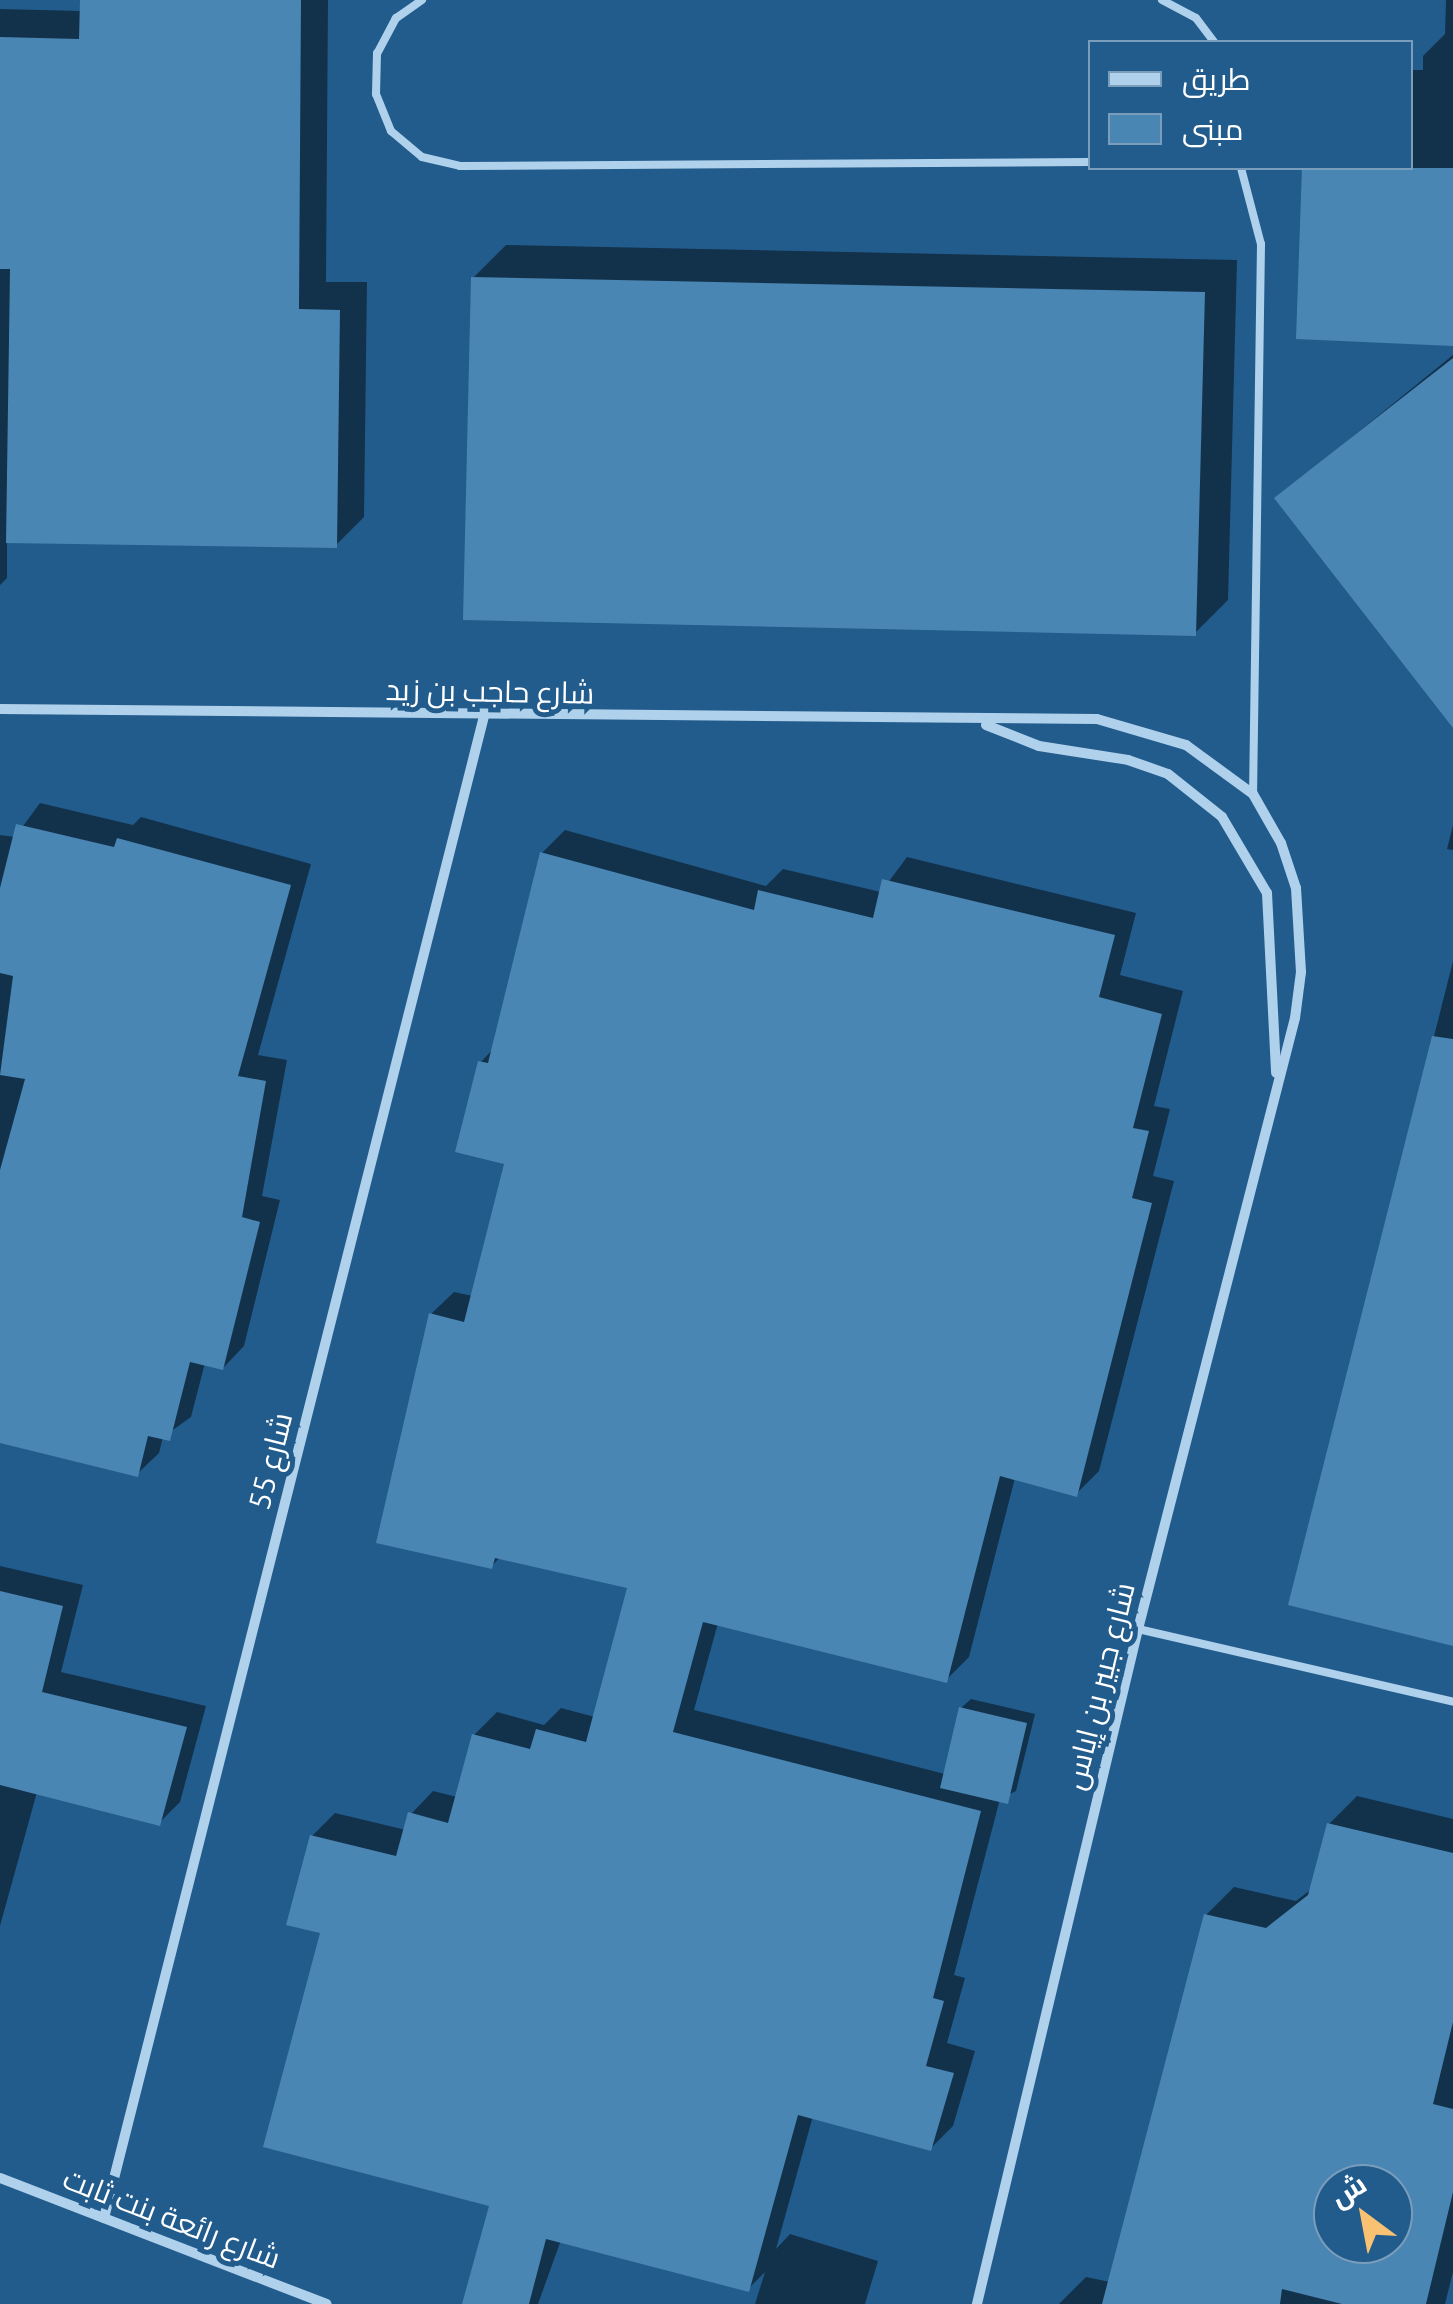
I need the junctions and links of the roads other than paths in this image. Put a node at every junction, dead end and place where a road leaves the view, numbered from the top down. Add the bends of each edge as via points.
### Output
1 (422, 0) edge
2 (1162, 0) edge
3 (1212, 40) edge
4 (1088, 162) edge
5 (1242, 170) edge
6 (0, 709) edge
7 (484, 716) junction
8 (980, 722) junction
9 (1253, 794) junction
10 (1276, 1082) junction
11 (1138, 1629) junction
12 (1453, 1702) edge
13 (0, 2178) edge
14 (104, 2218) junction
15 (326, 2304) edge
16 (977, 2304) edge

1 - 4 lane via 396,18 377,53 376,94 391,131 422,156 460,166
2 - 3 lane via 1196,18
5 - 9 lane via 1261,244
6 - 7 street, شارع حاجب بن زيد
7 - 8 street, شارع حاجب بن زيد
7 - 14 street, شارع 55
8 - 9 street, شارع جبير بن إياس via 1040,717 1140,728 1224,767
8 - 10 street, شارع جبير بن إياس via 1038,746 1128,760 1168,774 1222,817 1267,893
9 - 10 street, شارع جبير بن إياس via 1281,843 1296,888 1300,972
10 - 11 street, شارع جبير بن إياس
11 - 12 lane
11 - 16 street, شارع جبير بن إياس
13 - 14 street, شارع رائعة بنت ثابت
14 - 15 street, شارع رائعة بنت ثابت

